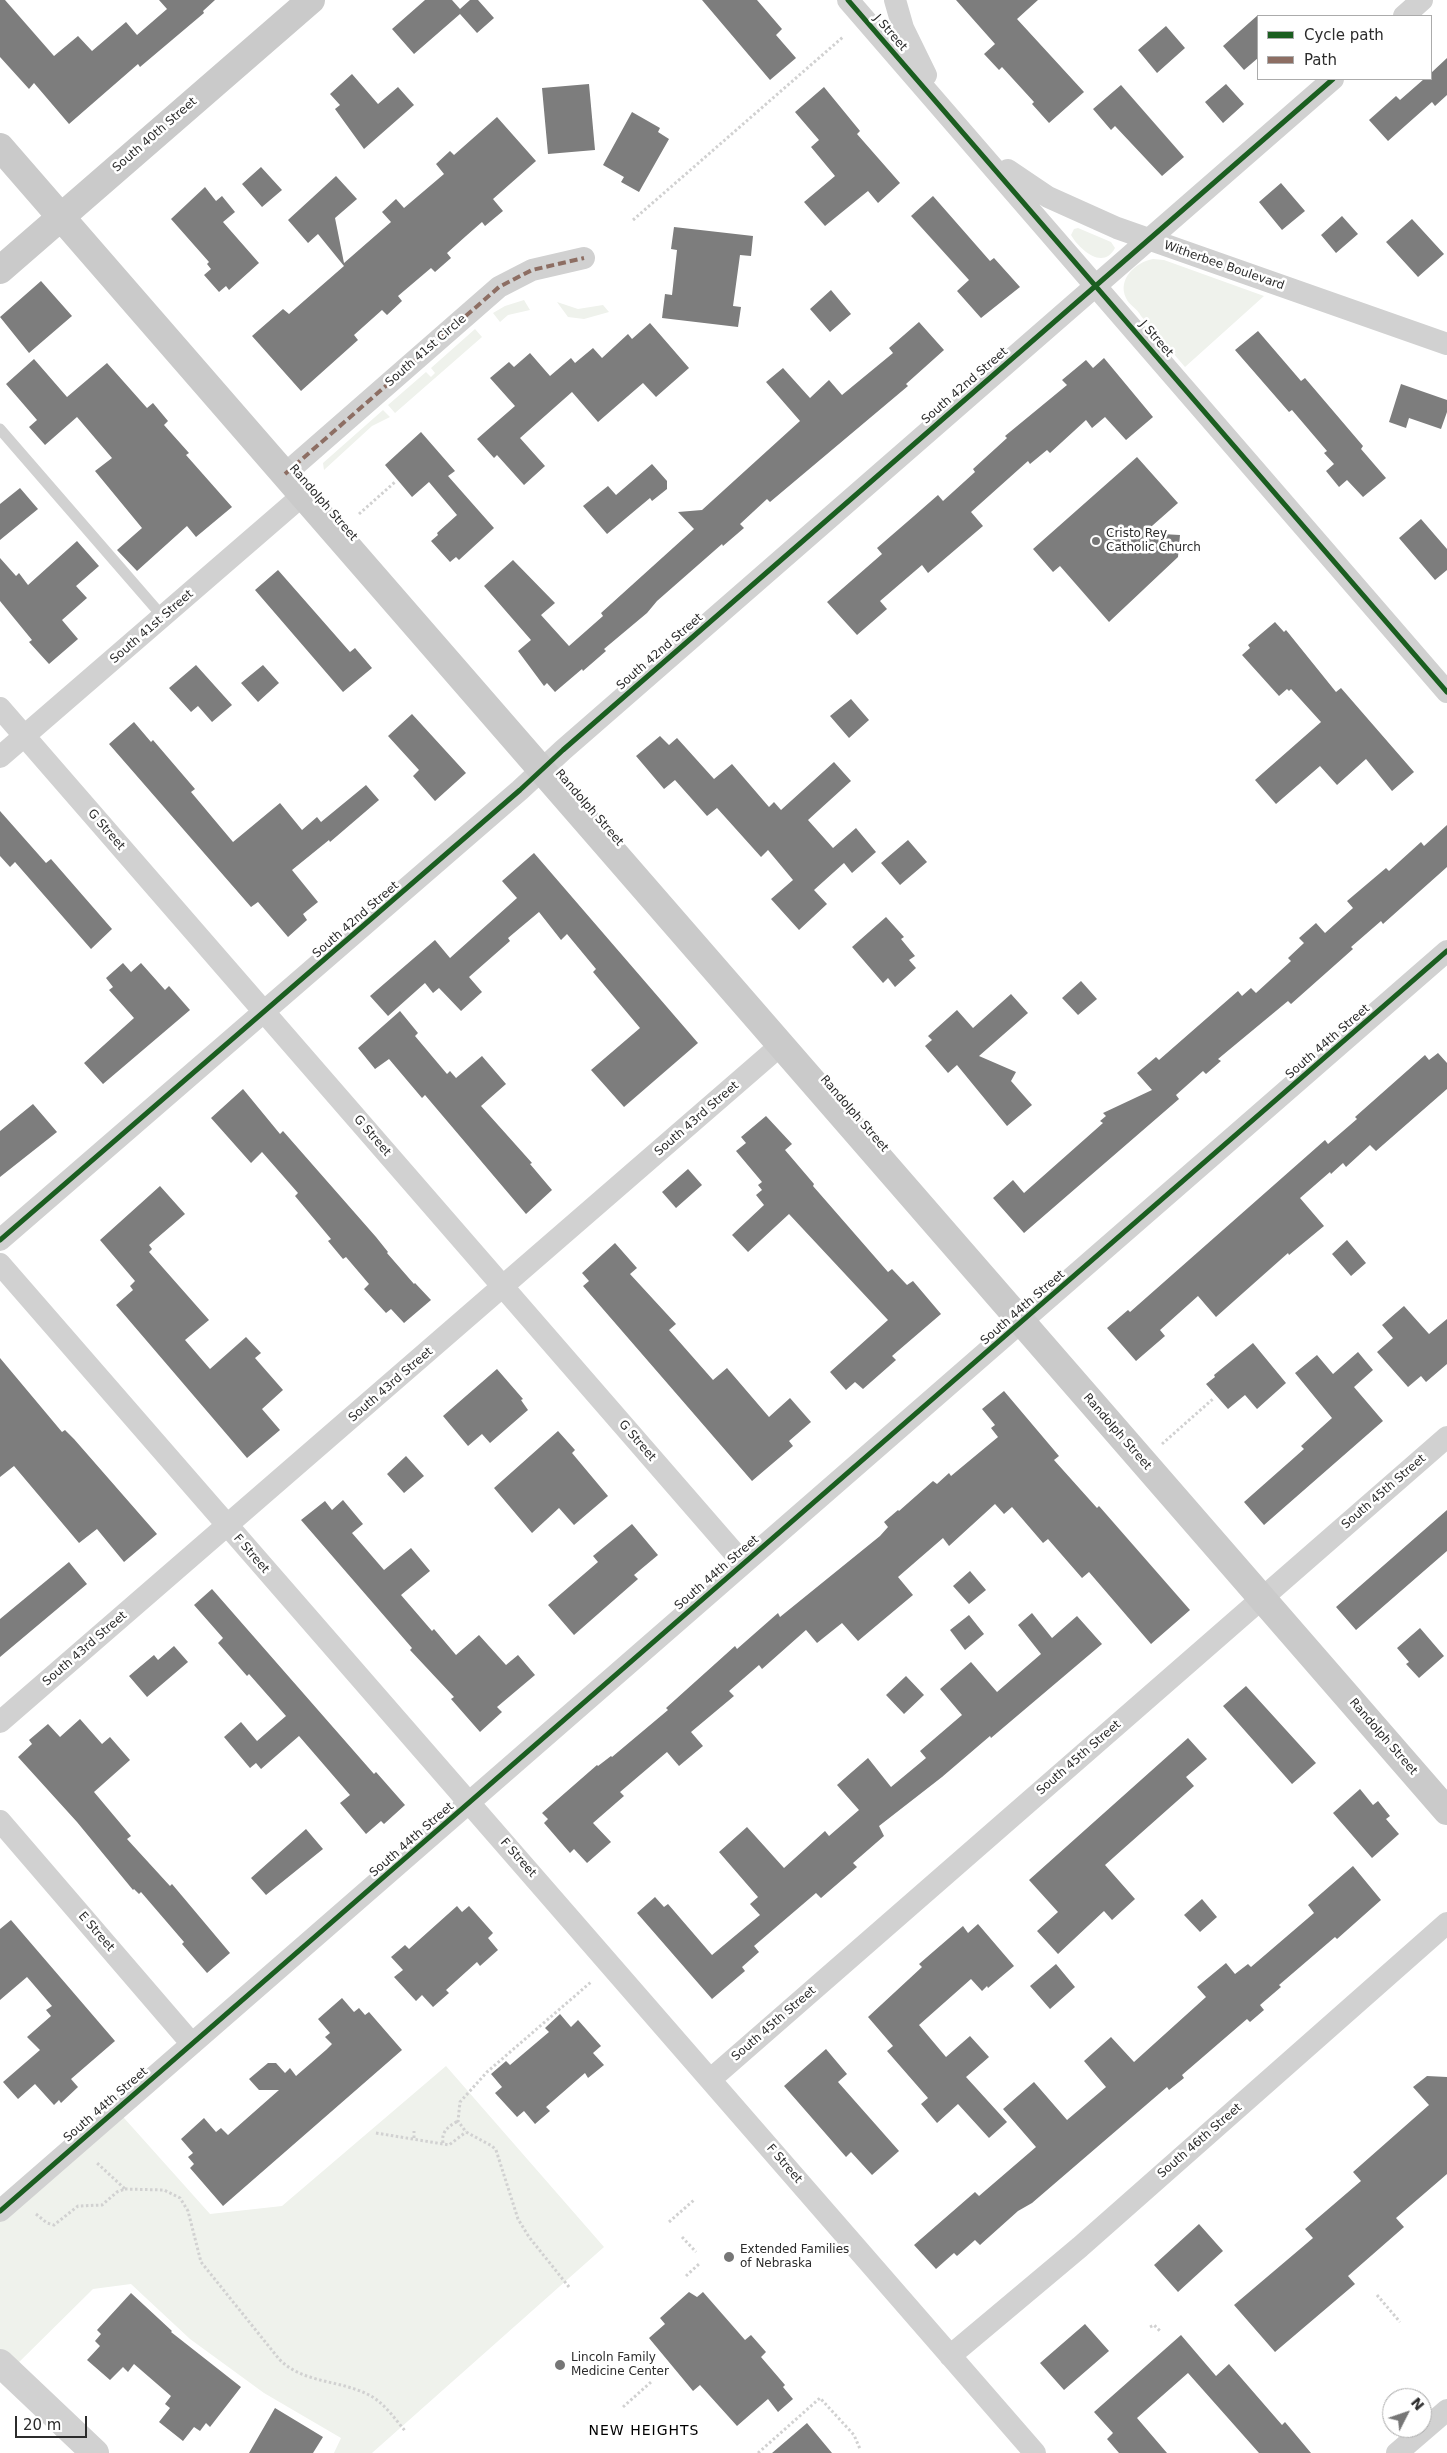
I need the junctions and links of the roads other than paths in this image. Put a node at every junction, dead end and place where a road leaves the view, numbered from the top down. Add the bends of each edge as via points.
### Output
1 (311, 0) edge
2 (895, 0) edge
3 (1422, 0) edge
4 (859, 4) edge
5 (1405, 15) edge
6 (1331, 80) edge
7 (975, 145) junction
8 (0, 147) edge
9 (62, 217) junction
10 (1150, 239) junction
11 (584, 258) dead end
12 (0, 270) edge
13 (1096, 285) junction
14 (1447, 344) edge
15 (0, 429) edge
16 (285, 474) junction
17 (303, 495) junction
18 (163, 617) junction
19 (1447, 692) edge
20 (0, 708) edge
21 (24, 736) junction
22 (0, 757) edge
23 (543, 770) junction
24 (1447, 951) edge
25 (264, 1012) junction
26 (781, 1045) junction
27 (0, 1240) edge
28 (0, 1264) edge
29 (504, 1287) junction
30 (1022, 1322) junction
31 (1447, 1437) edge
32 (227, 1527) junction
33 (743, 1563) junction
34 (1262, 1598) junction
35 (0, 1722) edge
36 (469, 1804) junction
37 (1447, 1811) edge
38 (0, 1821) edge
39 (1447, 1923) edge
40 (192, 2044) junction
41 (711, 2079) junction
42 (0, 2211) edge
43 (950, 2356) junction
44 (0, 2363) edge
45 (1447, 2410) edge
46 (95, 2453) edge
47 (1035, 2453) edge
48 (1397, 2453) edge

1 - 9 main road, South 40th Street
2 - 7 street, Witherbee Boulevard via 919,64
3 - 5 street
4 - 7 street, J Street
6 - 10 street, South 42nd Street
7 - 10 street, Witherbee Boulevard via 1048,197
7 - 13 street, J Street
8 - 9 main road, Randolph Street
9 - 12 main road, South 40th Street
9 - 16 main road, Randolph Street
10 - 13 street, South 42nd Street
10 - 14 street, Witherbee Boulevard
11 - 16 street, South 41st Circle via 532,270 499,287
13 - 19 street, J Street
13 - 23 street, South 42nd Street
15 - 18 lane
16 - 17 main road, Randolph Street
17 - 18 street, South 41st Street
17 - 23 main road, Randolph Street
18 - 21 street, South 41st Street
20 - 21 street, G Street
21 - 22 street, South 41st Street
21 - 25 street, G Street
23 - 25 street, South 42nd Street
23 - 26 main road, Randolph Street
24 - 30 street, South 44th Street
25 - 27 street, South 42nd Street
25 - 29 street, G Street
26 - 29 street, South 43rd Street
26 - 30 main road, Randolph Street
28 - 32 street, F Street
29 - 32 street, South 43rd Street
29 - 33 street, G Street
30 - 33 street, South 44th Street
30 - 34 main road, Randolph Street
31 - 34 street, South 45th Street
32 - 35 street, South 43rd Street
32 - 36 street, F Street
33 - 36 street, South 44th Street
34 - 37 main road, Randolph Street
34 - 41 street, South 45th Street
36 - 40 street, South 44th Street
36 - 41 street, F Street
38 - 40 street, E Street
39 - 43 street, South 46th Street
40 - 42 street, South 44th Street
41 - 43 street, F Street
43 - 47 street, F Street
44 - 46 street
45 - 48 street

